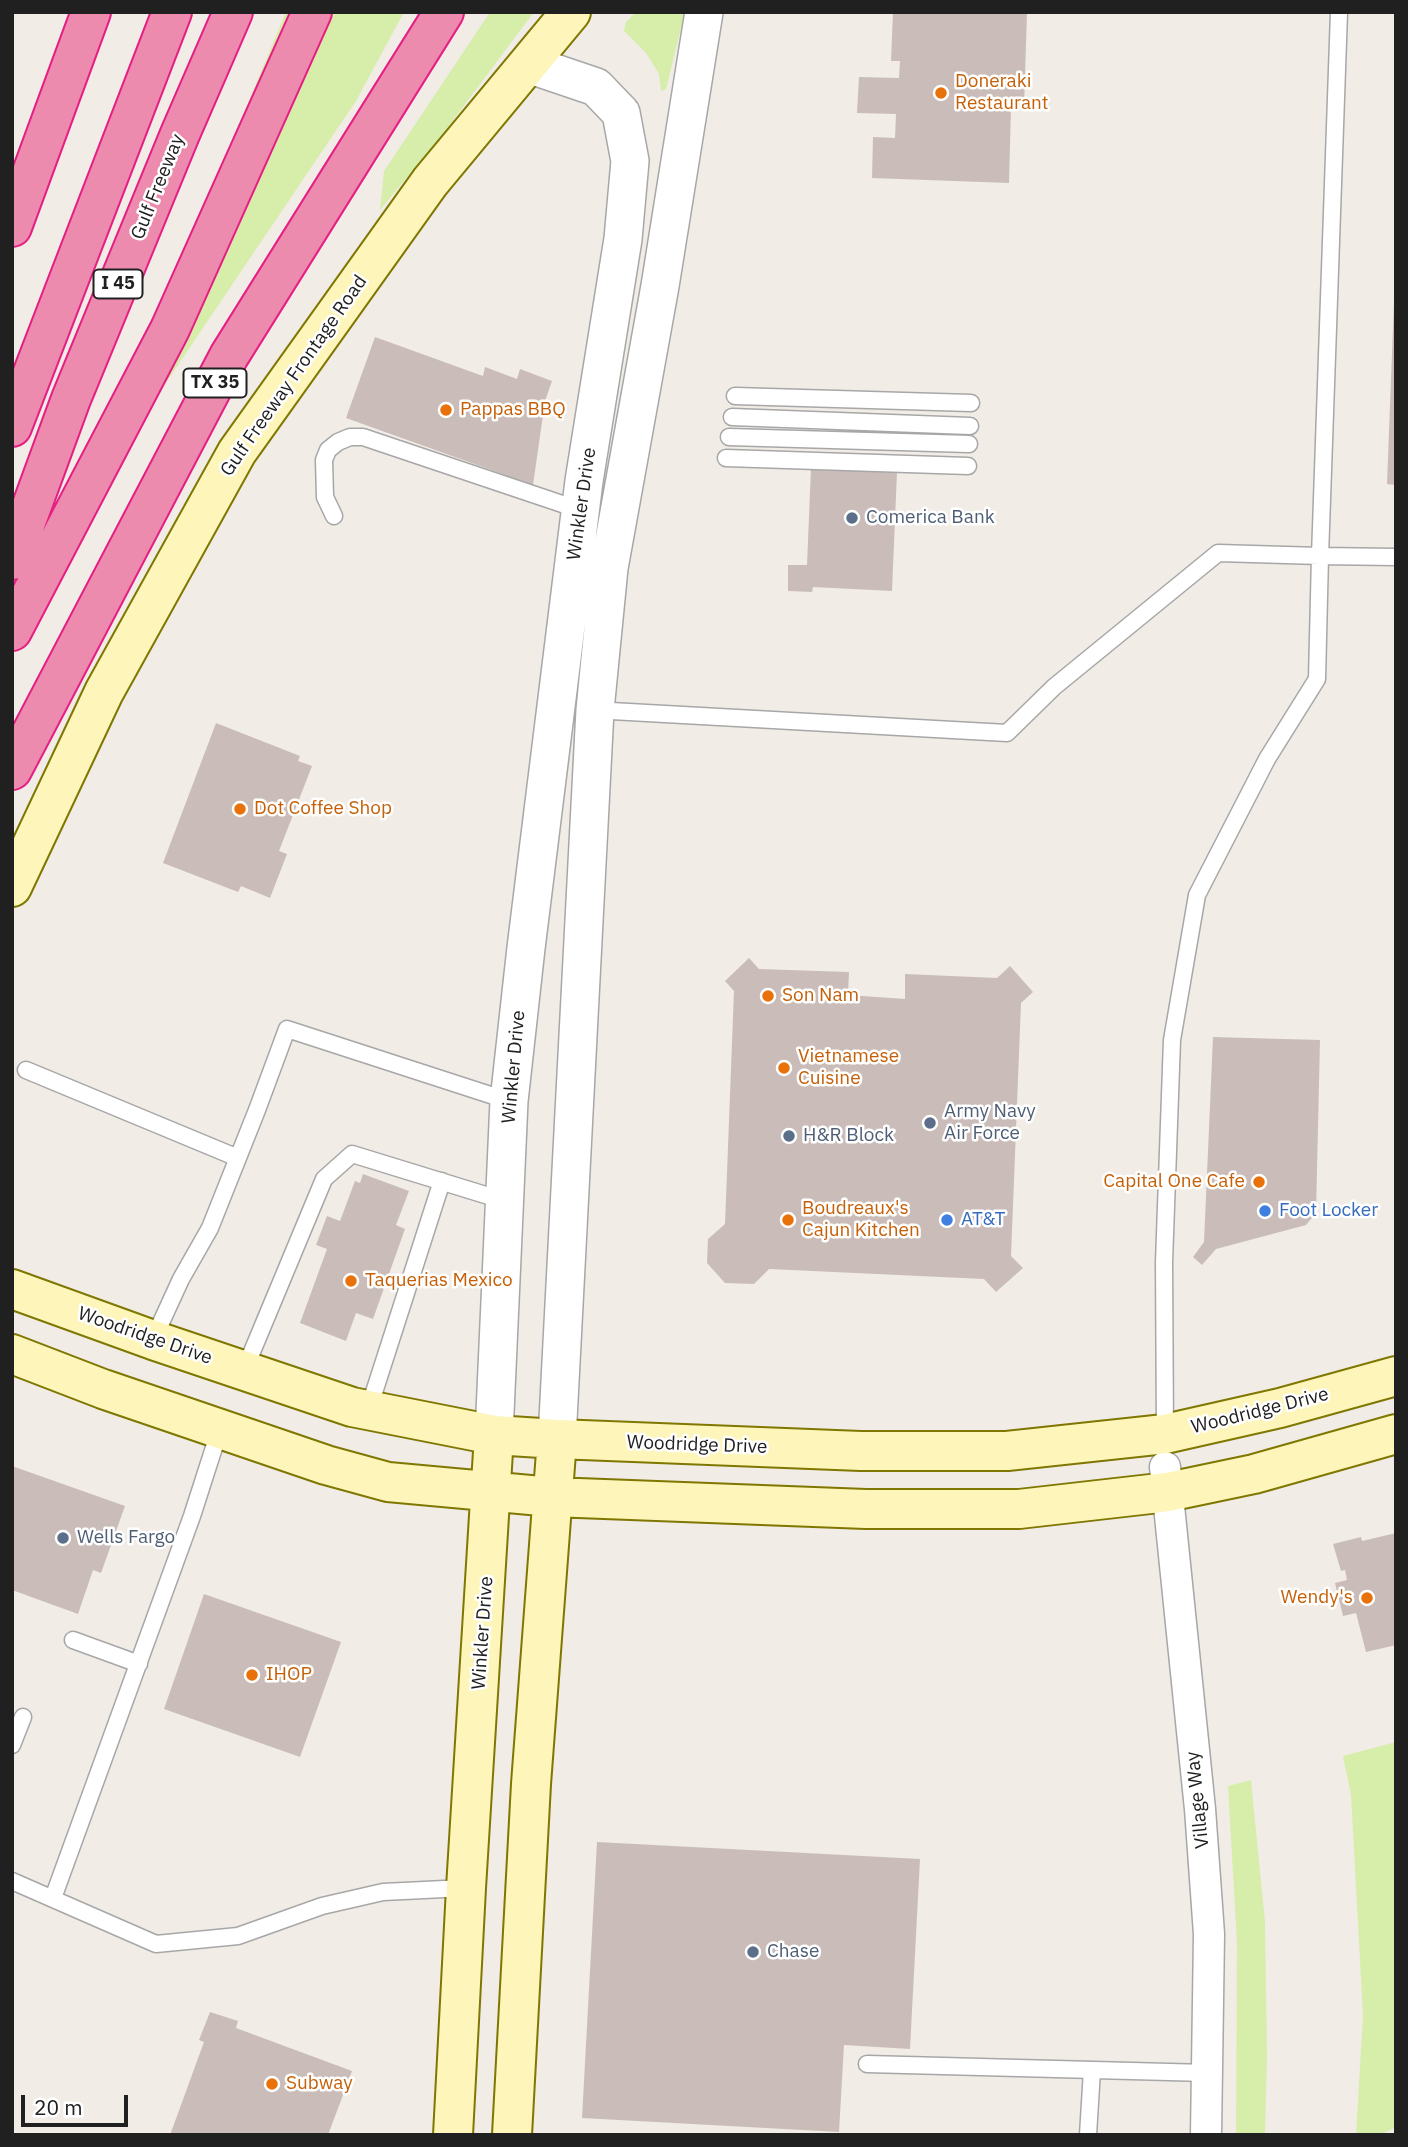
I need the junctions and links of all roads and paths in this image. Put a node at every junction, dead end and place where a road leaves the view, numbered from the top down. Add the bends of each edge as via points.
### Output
1 (92, 12) edge
2 (172, 12) edge
3 (233, 12) edge
4 (312, 12) edge
5 (444, 12) edge
6 (571, 12) edge
7 (704, 12) edge
8 (1339, 12) edge
9 (528, 64) junction
10 (12, 227) edge
11 (736, 396) dead end
12 (971, 403) dead end
13 (732, 417) dead end
14 (970, 426) dead end
15 (12, 427) edge
16 (729, 437) dead end
17 (970, 444) dead end
18 (726, 458) dead end
19 (968, 466) dead end
20 (580, 510) junction
21 (334, 516) dead end
22 (1320, 556) junction
23 (1396, 557) edge
24 (12, 560) edge
25 (12, 631) edge
26 (575, 710) junction
27 (12, 770) edge
28 (12, 887) edge
29 (26, 1070) dead end
30 (509, 1101) junction
31 (238, 1158) junction
32 (442, 1181) junction
33 (505, 1201) junction
34 (12, 1289) edge
35 (153, 1340) junction
36 (12, 1354) edge
37 (244, 1371) junction
38 (1396, 1376) edge
39 (368, 1411) junction
40 (220, 1429) junction
41 (1396, 1434) edge
42 (494, 1435) junction
43 (557, 1439) junction
44 (1166, 1465) junction
45 (492, 1492) junction
46 (552, 1497) junction
47 (73, 1640) dead end
48 (139, 1664) junction
49 (23, 1717) dead end
50 (12, 1745) edge
51 (12, 1881) edge
52 (466, 1888) junction
53 (524, 1890) junction
54 (53, 1898) junction
55 (458, 2036) junction
56 (517, 2041) junction
57 (867, 2064) dead end
58 (1092, 2070) junction
59 (1207, 2073) junction
60 (453, 2135) edge
61 (512, 2135) edge
62 (1088, 2135) edge
63 (1206, 2135) edge

1 - 10 highway
2 - 15 highway, I 45
3 - 24 highway, Gulf Freeway / I 45 via 76,386
4 - 25 highway via 170,329
5 - 27 highway, TX 35 via 229,356
6 - 9 main road, Gulf Freeway Frontage Road
7 - 26 street, Winkler Drive via 609,568
8 - 22 lane
9 - 20 street, Winkler Drive via 596,87 621,113 630,160 623,239
9 - 28 main road, Gulf Freeway Frontage Road via 430,182 237,452 104,692
11 - 12 lane
13 - 14 lane
16 - 17 lane
18 - 19 lane
20 - 21 lane via 363,437 350,437 328,450 324,460 325,497
20 - 26 street, Winkler Drive
22 - 23 lane
22 - 26 lane via 1218,553 1054,687 1007,733
22 - 44 lane via 1317,679 1267,759 1197,895 1172,1040 1163,1286
26 - 30 street, Winkler Drive via 528,926
26 - 43 street, Winkler Drive
29 - 31 lane
30 - 31 lane via 287,1029
30 - 33 street, Winkler Drive
31 - 35 lane via 210,1228
32 - 33 lane
32 - 37 lane via 352,1154 324,1179
32 - 39 lane
33 - 42 street, Winkler Drive
34 - 35 main road, Woodridge Drive
35 - 37 main road, Woodridge Drive
36 - 40 main road, Woodridge Drive
37 - 39 main road, Woodridge Drive
38 - 44 main road, Woodridge Drive via 1280,1408
39 - 42 main road, Woodridge Drive
40 - 45 main road, Woodridge Drive via 388,1482
40 - 48 lane
41 - 44 main road, Woodridge Drive via 1254,1474
42 - 43 main road, Woodridge Drive
42 - 45 main road, Winkler Drive
43 - 44 main road, Woodridge Drive via 861,1451 1007,1451
43 - 46 main road, Winkler Drive
44 - 46 main road, Woodridge Drive via 1019,1509
44 - 59 street, Village Way via 1208,1920
45 - 46 main road, Woodridge Drive
45 - 52 main road, Winkler Drive
46 - 53 main road, Winkler Drive
47 - 48 lane
48 - 54 lane
49 - 50 lane
51 - 54 lane
52 - 53 main road
52 - 54 lane via 383,1892 322,1906 238,1936 156,1944
52 - 55 main road, Winkler Drive
53 - 56 main road, Winkler Drive
55 - 56 main road
55 - 60 main road, Winkler Drive
56 - 61 main road, Winkler Drive
57 - 58 lane
58 - 59 lane
58 - 62 lane
59 - 63 street, Village Way

